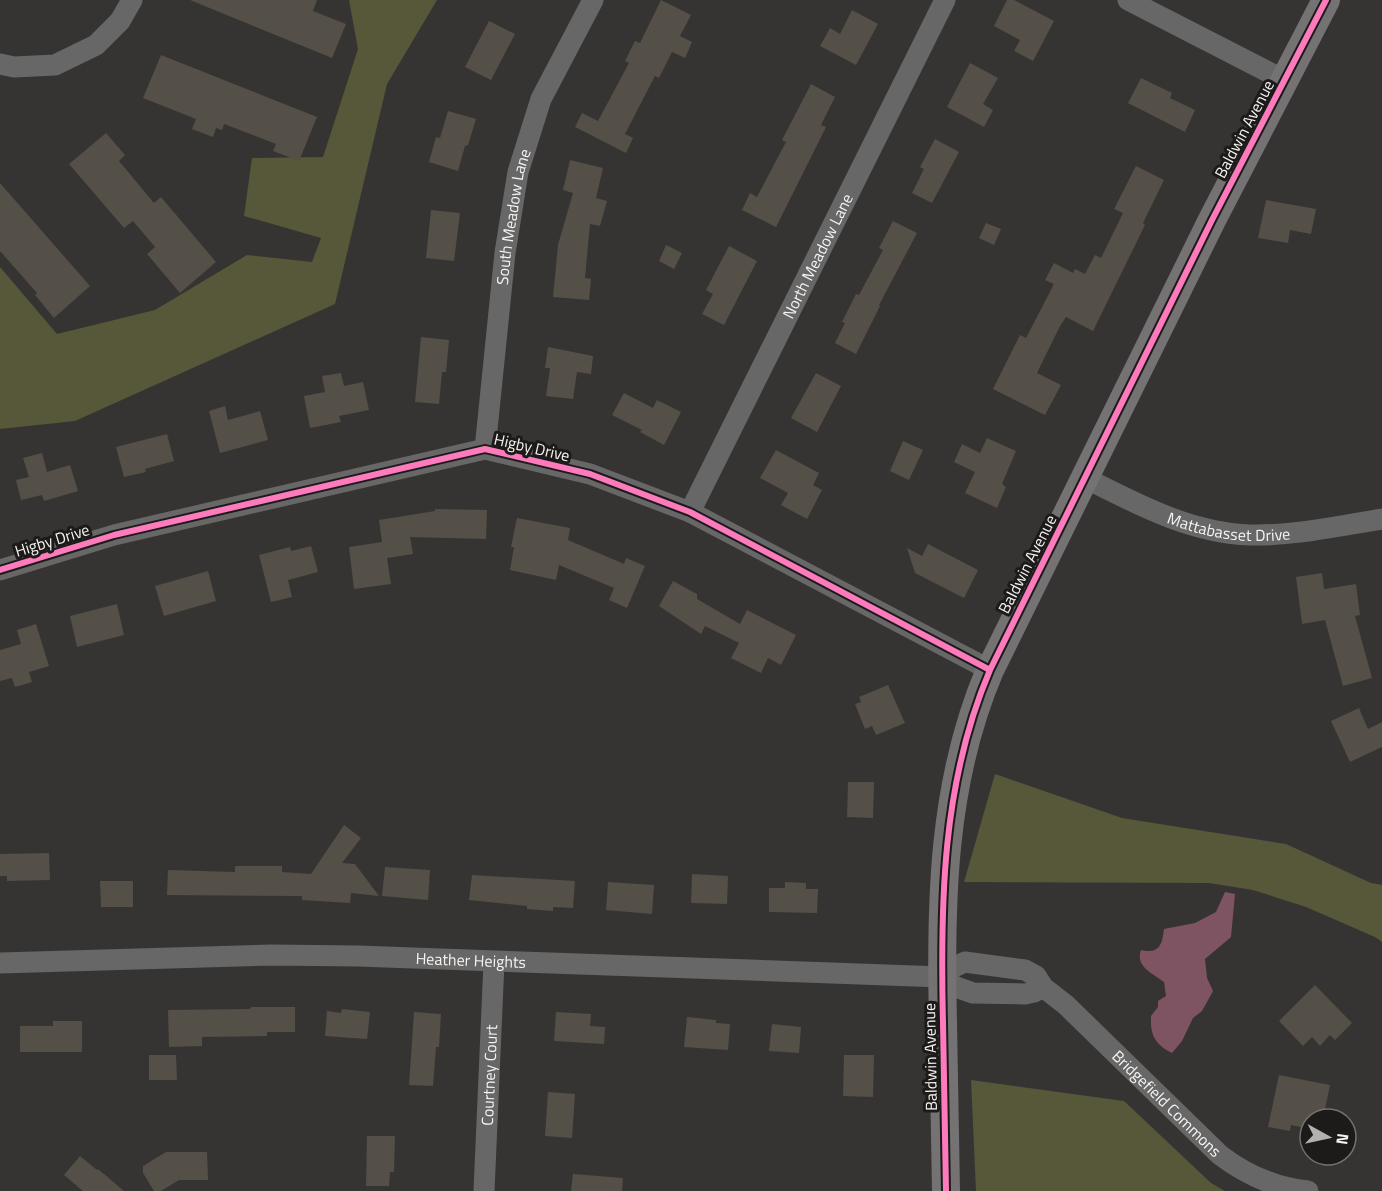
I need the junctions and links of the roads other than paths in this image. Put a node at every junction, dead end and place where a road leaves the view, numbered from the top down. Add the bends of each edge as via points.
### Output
1 (132, 0) edge
2 (593, 0) edge
3 (945, 0) edge
4 (1128, 0) edge
5 (1326, 0) edge
6 (0, 64) edge
7 (1284, 80) junction
8 (485, 449) junction
9 (1085, 478) junction
10 (690, 512) junction
11 (1382, 519) edge
12 (0, 570) edge
13 (990, 670) junction
14 (494, 962) junction
15 (0, 963) edge
16 (942, 977) junction
17 (1042, 987) junction
18 (484, 1191) edge
19 (946, 1191) edge
20 (1308, 1191) edge

1 - 6 street via 120,21 96,45 55,65
2 - 8 street, South Meadow Lane via 542,99 518,172 505,253
3 - 10 street, North Meadow Lane
4 - 7 street
5 - 7 street, Baldwin Avenue
7 - 9 street, Baldwin Avenue
8 - 10 street, Higby Drive via 590,474
8 - 12 street, Higby Drive via 114,535
9 - 11 street, Mattabasset Drive via 1158,514 1248,535
9 - 13 street, Baldwin Avenue
10 - 13 street, Higby Drive
13 - 16 street, Baldwin Avenue via 960,760 950,816
14 - 15 street, Heather Heights via 271,955
14 - 16 street, Heather Heights
14 - 18 street, Courtney Court
16 - 17 street via 973,993 1025,994
16 - 17 street, Bridgefield Commons via 965,962 1025,970 1036,976
16 - 19 street, Baldwin Avenue
17 - 20 street, Bridgefield Commons via 1066,1005 1233,1165 1276,1184

